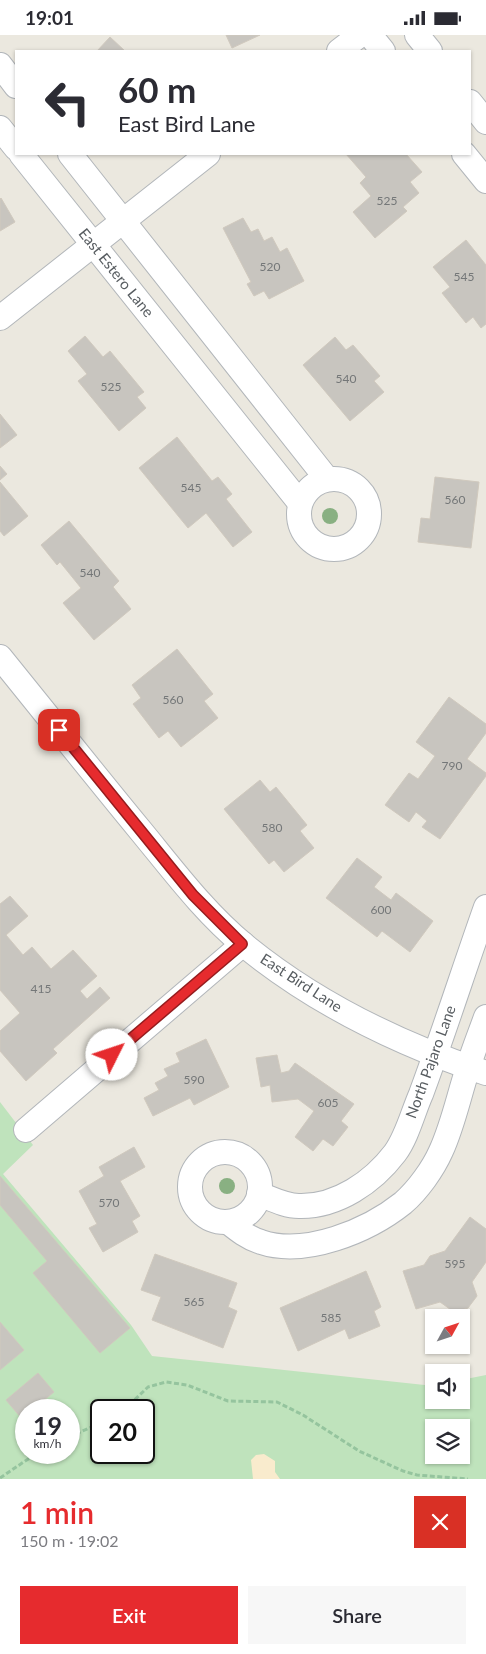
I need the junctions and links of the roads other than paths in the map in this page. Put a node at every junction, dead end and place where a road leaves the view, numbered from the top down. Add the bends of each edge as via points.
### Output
1 (360, 35) edge
2 (370, 35) edge
3 (417, 35) edge
4 (340, 50) edge
5 (382, 50) edge
6 (429, 50) edge
7 (471, 103) edge
8 (486, 122) edge
9 (0, 128) edge
10 (15, 147) edge
11 (22, 155) edge
12 (71, 155) edge
13 (207, 155) edge
14 (465, 155) edge
15 (484, 174) edge
16 (123, 221) junction
17 (93, 244) junction
18 (0, 318) edge
19 (240, 368) junction
20 (211, 391) junction
21 (327, 479) junction
22 (300, 503) junction
23 (0, 657) edge
24 (486, 907) edge
25 (242, 944) junction
26 (486, 1017) edge
27 (436, 1055) junction
28 (477, 1070) edge
29 (26, 1130) dead end
30 (260, 1193) junction
31 (345, 1195) junction
32 (228, 1222) junction
33 (362, 1227) junction

1 - 4 street
2 - 5 street
3 - 6 street
7 - 8 street
9 - 10 street
11 - 17 street, East Estero Lane
12 - 16 street
13 - 16 street
14 - 15 street
16 - 17 street
16 - 19 street
17 - 18 street
17 - 20 street, East Estero Lane
19 - 20 street
19 - 21 street
20 - 22 street, East Estero Lane
21 - 22 street via 313,485
21 - 22 street via 349,482 365,498 369,520 358,539 337,549 315,543 301,526
23 - 25 street, East Bird Lane via 193,895
24 - 27 street, North Pajaro Lane
25 - 27 street, East Bird Lane via 351,1017
25 - 29 street
26 - 28 street
27 - 28 street, East Bird Lane
27 - 31 street, North Pajaro Lane via 397,1151 379,1173
28 - 33 street via 441,1151 426,1176 404,1202
30 - 31 street, North Pajaro Lane via 282,1204 299,1206
30 - 32 street via 254,1207 245,1216
30 - 32 street via 259,1178 245,1158 220,1152 208,1156 197,1166 192,1177 190,1185 195,1205 206,1217
31 - 33 street
32 - 33 street via 261,1242 299,1247 328,1241

